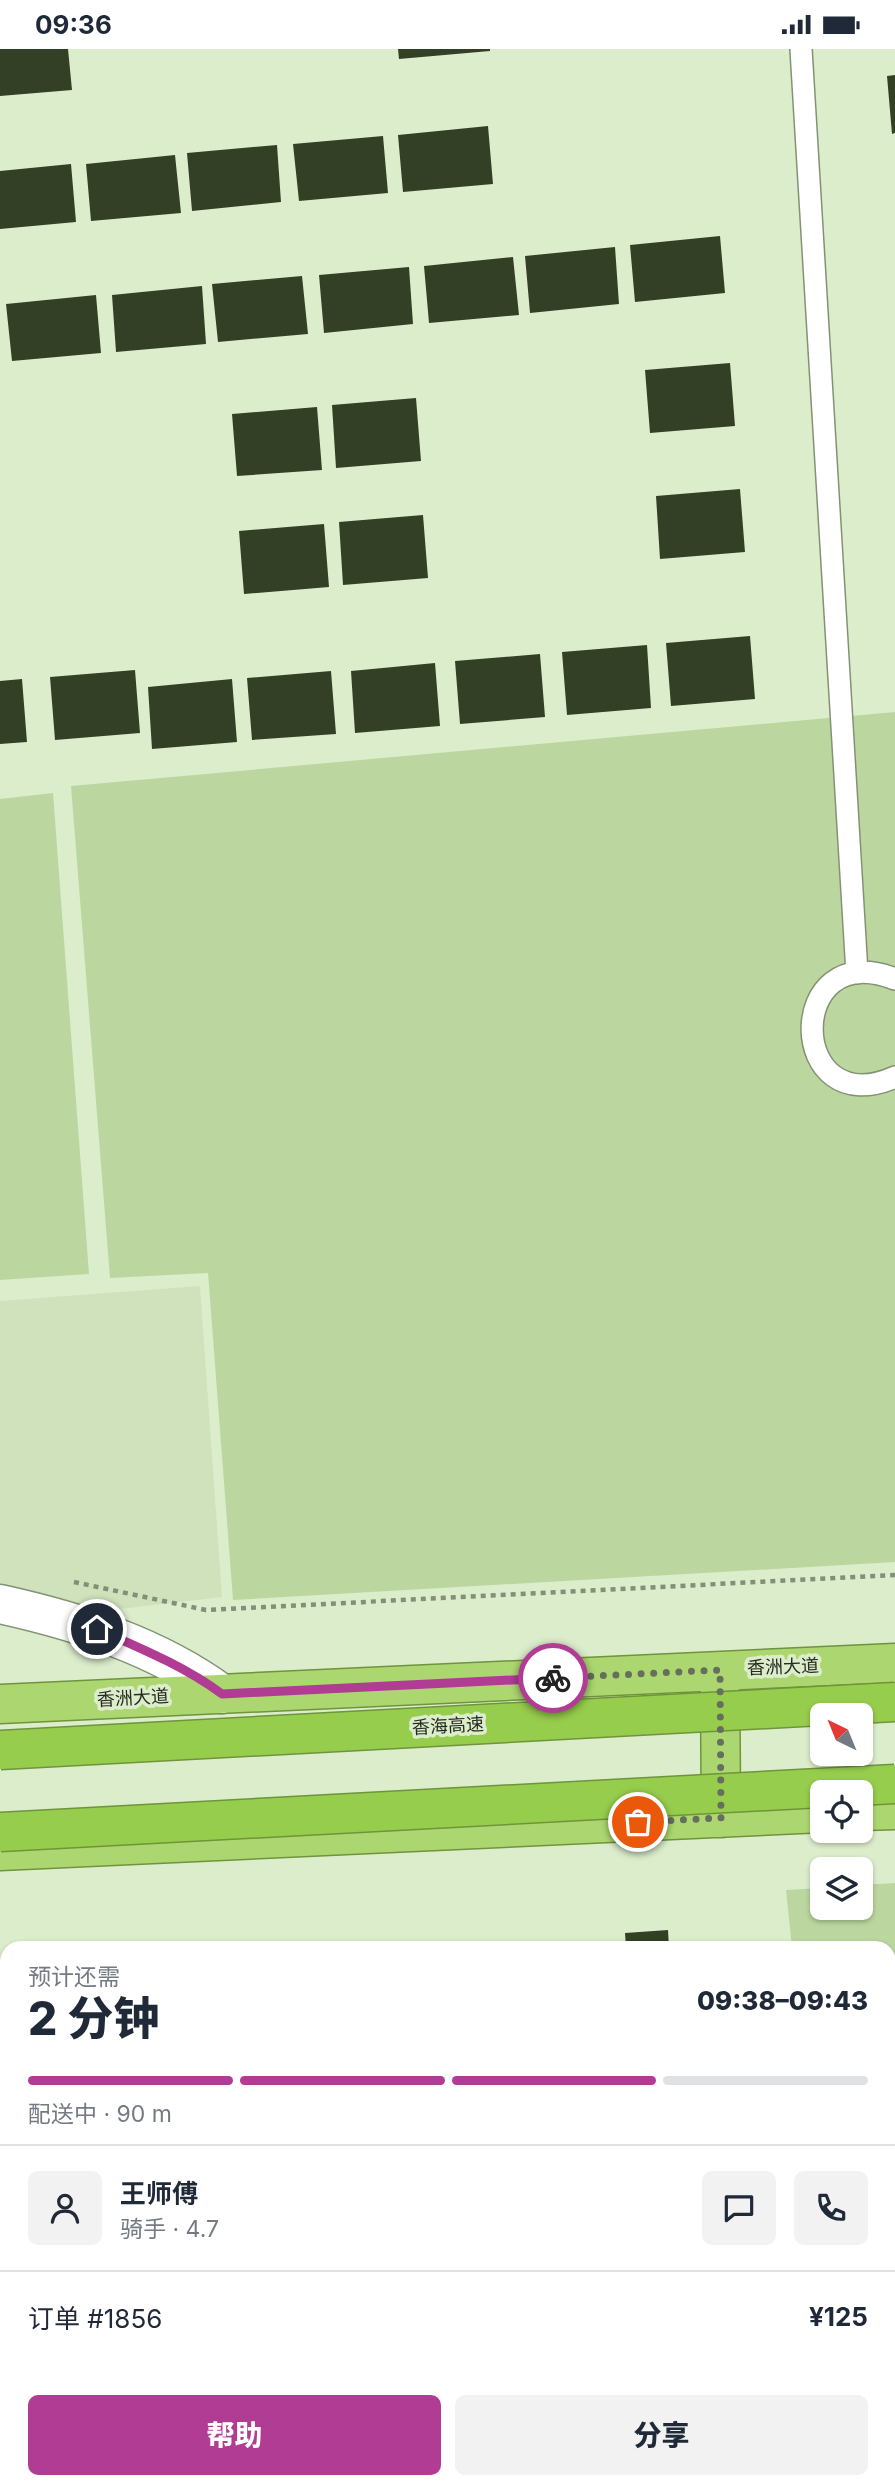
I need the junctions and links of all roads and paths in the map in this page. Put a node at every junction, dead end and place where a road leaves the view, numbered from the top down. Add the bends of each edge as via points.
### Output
1 (801, 49) edge
2 (857, 973) junction
3 (895, 979) edge
4 (895, 1077) edge
5 (895, 1576) edge
6 (73, 1581) dead end
7 (0, 1604) edge
8 (895, 1663) edge
9 (720, 1670) junction
10 (222, 1694) junction
11 (895, 1702) edge
12 (0, 1704) edge
13 (0, 1750) edge
14 (895, 1784) edge
15 (895, 1810) edge
16 (873, 1811) edge
17 (810, 1814) edge
18 (721, 1818) junction
19 (0, 1832) edge
20 (0, 1851) edge

1 - 2 lane
2 - 3 lane
2 - 4 lane via 840,979 815,1005 811,1041 823,1065 845,1081 862,1085
5 - 6 path via 206,1610
7 - 10 street via 97,1629 157,1656
8 - 9 highway, 香洲大道
9 - 10 highway, 香洲大道
9 - 18 highway
10 - 12 highway, 香洲大道
11 - 13 highway, 香海高速, bridge
14 - 19 highway, bridge
15 - 16 highway
17 - 18 highway
18 - 20 highway

